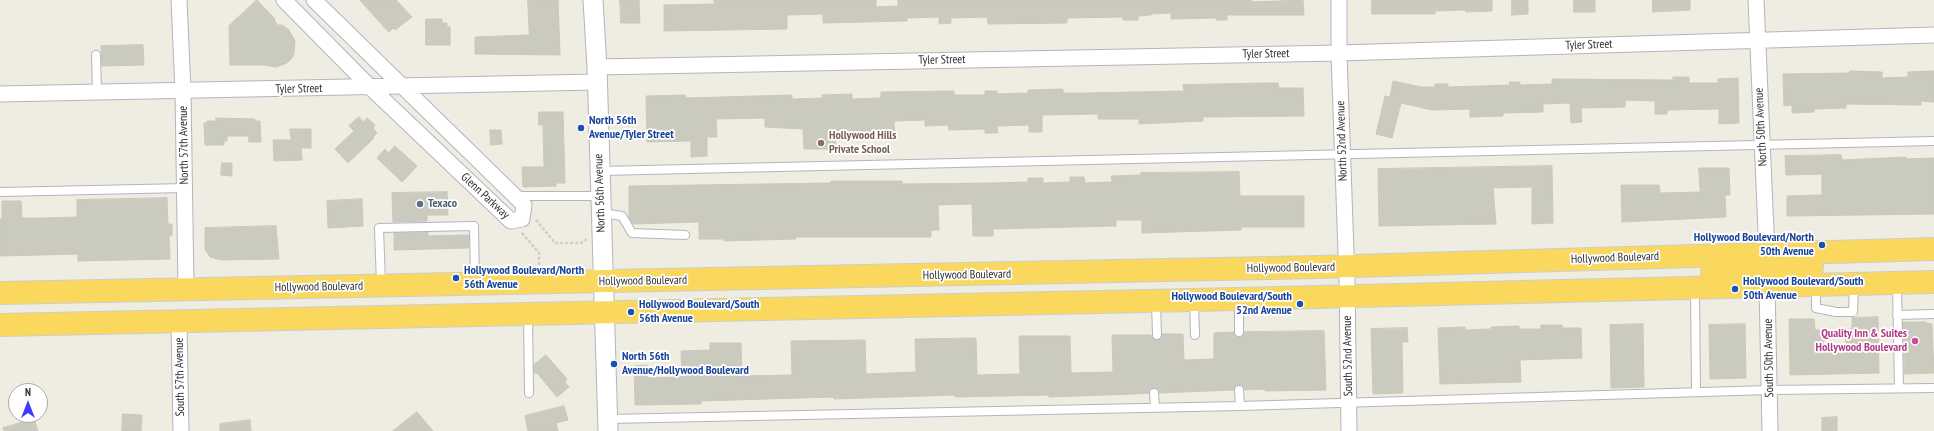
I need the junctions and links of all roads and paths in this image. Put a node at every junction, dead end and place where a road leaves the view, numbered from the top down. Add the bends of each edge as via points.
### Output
1 (179, 0) edge
2 (284, 0) edge
3 (314, 0) edge
4 (593, 0) edge
5 (1339, 0) edge
6 (1756, 0) edge
7 (1934, 35) edge
8 (1757, 40) junction
9 (1339, 53) junction
10 (96, 55) dead end
11 (597, 75) junction
12 (400, 86) junction
13 (370, 87) junction
14 (183, 91) junction
15 (97, 92) junction
16 (0, 94) edge
17 (1934, 142) edge
18 (1762, 145) junction
19 (1343, 156) junction
20 (600, 171) junction
21 (185, 188) junction
22 (0, 192) edge
23 (519, 201) junction
24 (601, 213) junction
25 (511, 221) junction
26 (686, 235) dead end
27 (1934, 248) edge
28 (1891, 250) junction
29 (1766, 254) junction
30 (1347, 281) junction
31 (603, 282) junction
32 (1934, 282) edge
33 (519, 283) junction
34 (1897, 283) junction
35 (475, 284) junction
36 (381, 285) junction
37 (1767, 286) junction
38 (310, 287) junction
39 (1658, 288) junction
40 (1695, 288) junction
41 (186, 289) junction
42 (0, 293) edge
43 (1239, 299) junction
44 (1194, 300) junction
45 (1156, 301) junction
46 (604, 313) junction
47 (1898, 314) junction
48 (1934, 314) edge
49 (528, 315) junction
50 (179, 322) junction
51 (0, 325) edge
52 (1240, 332) dead end
53 (1157, 335) dead end
54 (1195, 335) dead end
55 (1899, 388) junction
56 (1934, 388) edge
57 (1239, 390) dead end
58 (1769, 390) junction
59 (1696, 392) junction
60 (529, 393) dead end
61 (1154, 393) dead end
62 (1349, 403) junction
63 (1240, 406) junction
64 (1155, 408) junction
65 (608, 425) edge
66 (181, 431) edge
67 (1349, 431) edge
68 (1770, 431) edge

1 - 14 street, North 57th Avenue
2 - 13 street, Glenn Parkway
3 - 12 street, Glenn Parkway
4 - 11 street, North 56th Avenue
5 - 9 street, North 52nd Avenue
6 - 8 street, North 50th Avenue
7 - 8 street, Tyler Street
8 - 9 street, Tyler Street
8 - 18 street, North 50th Avenue
9 - 11 street, Tyler Street
9 - 19 street, North 52nd Avenue
10 - 15 lane
11 - 12 street, Tyler Street
11 - 20 street, North 56th Avenue
12 - 13 street, Tyler Street
12 - 23 street, Glenn Parkway
13 - 14 street, Tyler Street
13 - 25 street, Glenn Parkway
14 - 15 street, Tyler Street
14 - 21 street, North 57th Avenue
15 - 16 street, Tyler Street
17 - 18 lane
18 - 19 lane
18 - 29 street, North 50th Avenue
19 - 20 lane
19 - 30 street, North 52nd Avenue
20 - 24 street, North 56th Avenue
21 - 22 lane
21 - 41 street, North 57th Avenue
23 - 24 lane
23 - 24 path via 555,243 581,243
23 - 25 street, Glenn Parkway via 522,219
24 - 26 lane via 622,216 632,233
24 - 31 street, North 56th Avenue
25 - 33 path via 539,253 540,265
27 - 28 highway, Hollywood Boulevard
28 - 29 highway, Hollywood Boulevard
28 - 37 highway via 1873,265 1787,267 1775,271
29 - 30 highway, Hollywood Boulevard
29 - 39 highway via 1764,262 1754,268 1742,271 1677,274
30 - 31 highway, Hollywood Boulevard
30 - 39 highway, Hollywood Boulevard
30 - 43 highway, Hollywood Boulevard
30 - 62 street, South 52nd Avenue
31 - 33 highway, Hollywood Boulevard
31 - 46 street, North 56th Avenue
32 - 34 highway, Hollywood Boulevard
33 - 35 highway, Hollywood Boulevard
34 - 37 highway, Hollywood Boulevard
34 - 47 lane
35 - 36 highway, Hollywood Boulevard
35 - 36 lane via 474,226 379,228
36 - 38 highway, Hollywood Boulevard
37 - 40 highway, Hollywood Boulevard
37 - 58 street, South 50th Avenue
38 - 41 highway, Hollywood Boulevard
38 - 50 highway via 287,301 195,302 184,306
39 - 40 highway, Hollywood Boulevard
40 - 59 lane
41 - 42 highway, Hollywood Boulevard
43 - 44 highway, Hollywood Boulevard
43 - 52 lane
44 - 45 highway, Hollywood Boulevard
44 - 54 lane
45 - 46 highway, Hollywood Boulevard
45 - 53 lane
46 - 49 highway, Hollywood Boulevard
46 - 65 street, North 56th Avenue
47 - 48 lane
47 - 55 lane
49 - 50 highway, Hollywood Boulevard
49 - 60 lane
50 - 51 highway, Hollywood Boulevard
50 - 66 street, South 57th Avenue
55 - 56 lane
55 - 58 lane
57 - 63 lane
58 - 59 lane
58 - 68 street, South 50th Avenue
59 - 62 lane
61 - 64 lane
62 - 63 lane
62 - 67 street, South 52nd Avenue
63 - 64 lane
64 - 65 lane

